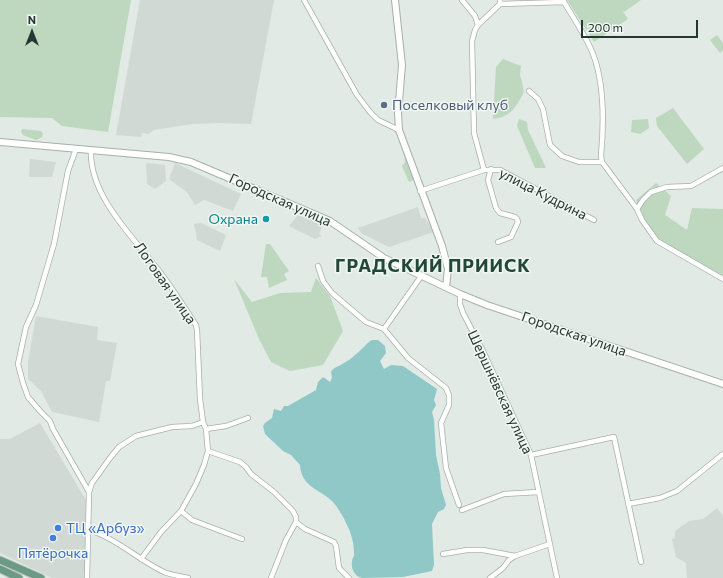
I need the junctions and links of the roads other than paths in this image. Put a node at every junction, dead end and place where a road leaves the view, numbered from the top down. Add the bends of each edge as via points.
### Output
1 (304, 0) edge
2 (395, 0) edge
3 (462, 0) edge
4 (564, 1) edge
5 (500, 2) edge
6 (475, 16) junction
7 (484, 19) junction
8 (478, 25) junction
9 (529, 91) dead end
10 (399, 130) junction
11 (0, 142) edge
12 (76, 149) junction
13 (91, 150) junction
14 (602, 162) junction
15 (723, 168) edge
16 (491, 169) junction
17 (484, 170) junction
18 (420, 191) junction
19 (637, 209) junction
20 (594, 220) dead end
21 (498, 242) dead end
22 (318, 266) dead end
23 (422, 275) junction
24 (723, 279) edge
25 (446, 287) junction
26 (460, 294) junction
27 (384, 329) junction
28 (723, 384) edge
29 (248, 418) dead end
30 (203, 422) junction
31 (206, 429) junction
32 (208, 450) junction
33 (723, 454) edge
34 (531, 455) junction
35 (89, 492) junction
36 (538, 492) junction
37 (628, 504) junction
38 (459, 505) dead end
39 (462, 510) dead end
40 (181, 511) junction
41 (296, 522) junction
42 (97, 533) dead end
43 (242, 540) dead end
44 (550, 544) junction
45 (443, 554) dead end
46 (515, 556) junction
47 (141, 559) junction
48 (0, 560) edge
49 (641, 562) dead end
50 (0, 569) edge
51 (18, 578) edge
52 (41, 578) edge
53 (87, 578) edge
54 (188, 578) edge
55 (271, 578) edge
56 (349, 578) edge
57 (490, 578) edge
58 (557, 578) edge

1 - 10 street via 357,95 378,120
2 - 10 street via 402,65
3 - 6 street
4 - 5 street
4 - 14 street via 591,48 596,67 603,110
5 - 7 street
6 - 7 street
6 - 8 street
7 - 8 street
8 - 17 street, улица Кудрина via 472,41 474,133
9 - 14 street via 538,99 542,109 550,145 562,156 579,162
10 - 18 street via 412,161
11 - 12 street, Городская улица
12 - 13 street, Городская улица
12 - 35 street via 68,171 54,244 36,306 26,327 18,364 28,397 50,421
13 - 23 street, Городская улица via 169,157 191,162 330,221 384,258
13 - 30 street, Логовая улица via 91,162 101,194 196,325
14 - 19 street
15 - 19 street via 691,186 667,187 651,192
16 - 17 street, улица Кудрина
16 - 20 street, улица Кудрина via 500,170
16 - 21 street, улица Кудрина via 488,180 496,208 500,213 515,217 518,222 511,237
17 - 18 street
18 - 25 street via 448,265
19 - 24 street via 657,241
22 - 27 street via 323,281 332,293 366,322
23 - 25 street, Городская улица
23 - 27 street
25 - 26 street, Городская улица
26 - 28 street, Городская улица
26 - 34 street, Шершнёвская улица via 463,313
27 - 38 street via 408,358 446,388 449,395 449,405 441,423 446,468
29 - 31 street via 226,426
30 - 31 street, Логовая улица
30 - 35 street via 136,436 119,447
31 - 32 street, Логовая улица
32 - 40 street, Логовая улица via 196,484
32 - 41 street via 240,462 293,511
33 - 37 street via 672,494
34 - 36 street, Шершнёвская улица
34 - 37 street via 614,437
35 - 53 street
36 - 39 street via 504,494
36 - 44 street, Шершнёвская улица
37 - 49 street
40 - 43 street via 192,520
40 - 47 street, Логовая улица
41 - 55 street
41 - 56 street via 305,529 334,542 339,568
42 - 47 street
44 - 46 street
44 - 58 street, Шершнёвская улица
45 - 46 street via 483,550
46 - 57 street
47 - 54 street via 166,573
48 - 52 main road
50 - 51 main road

